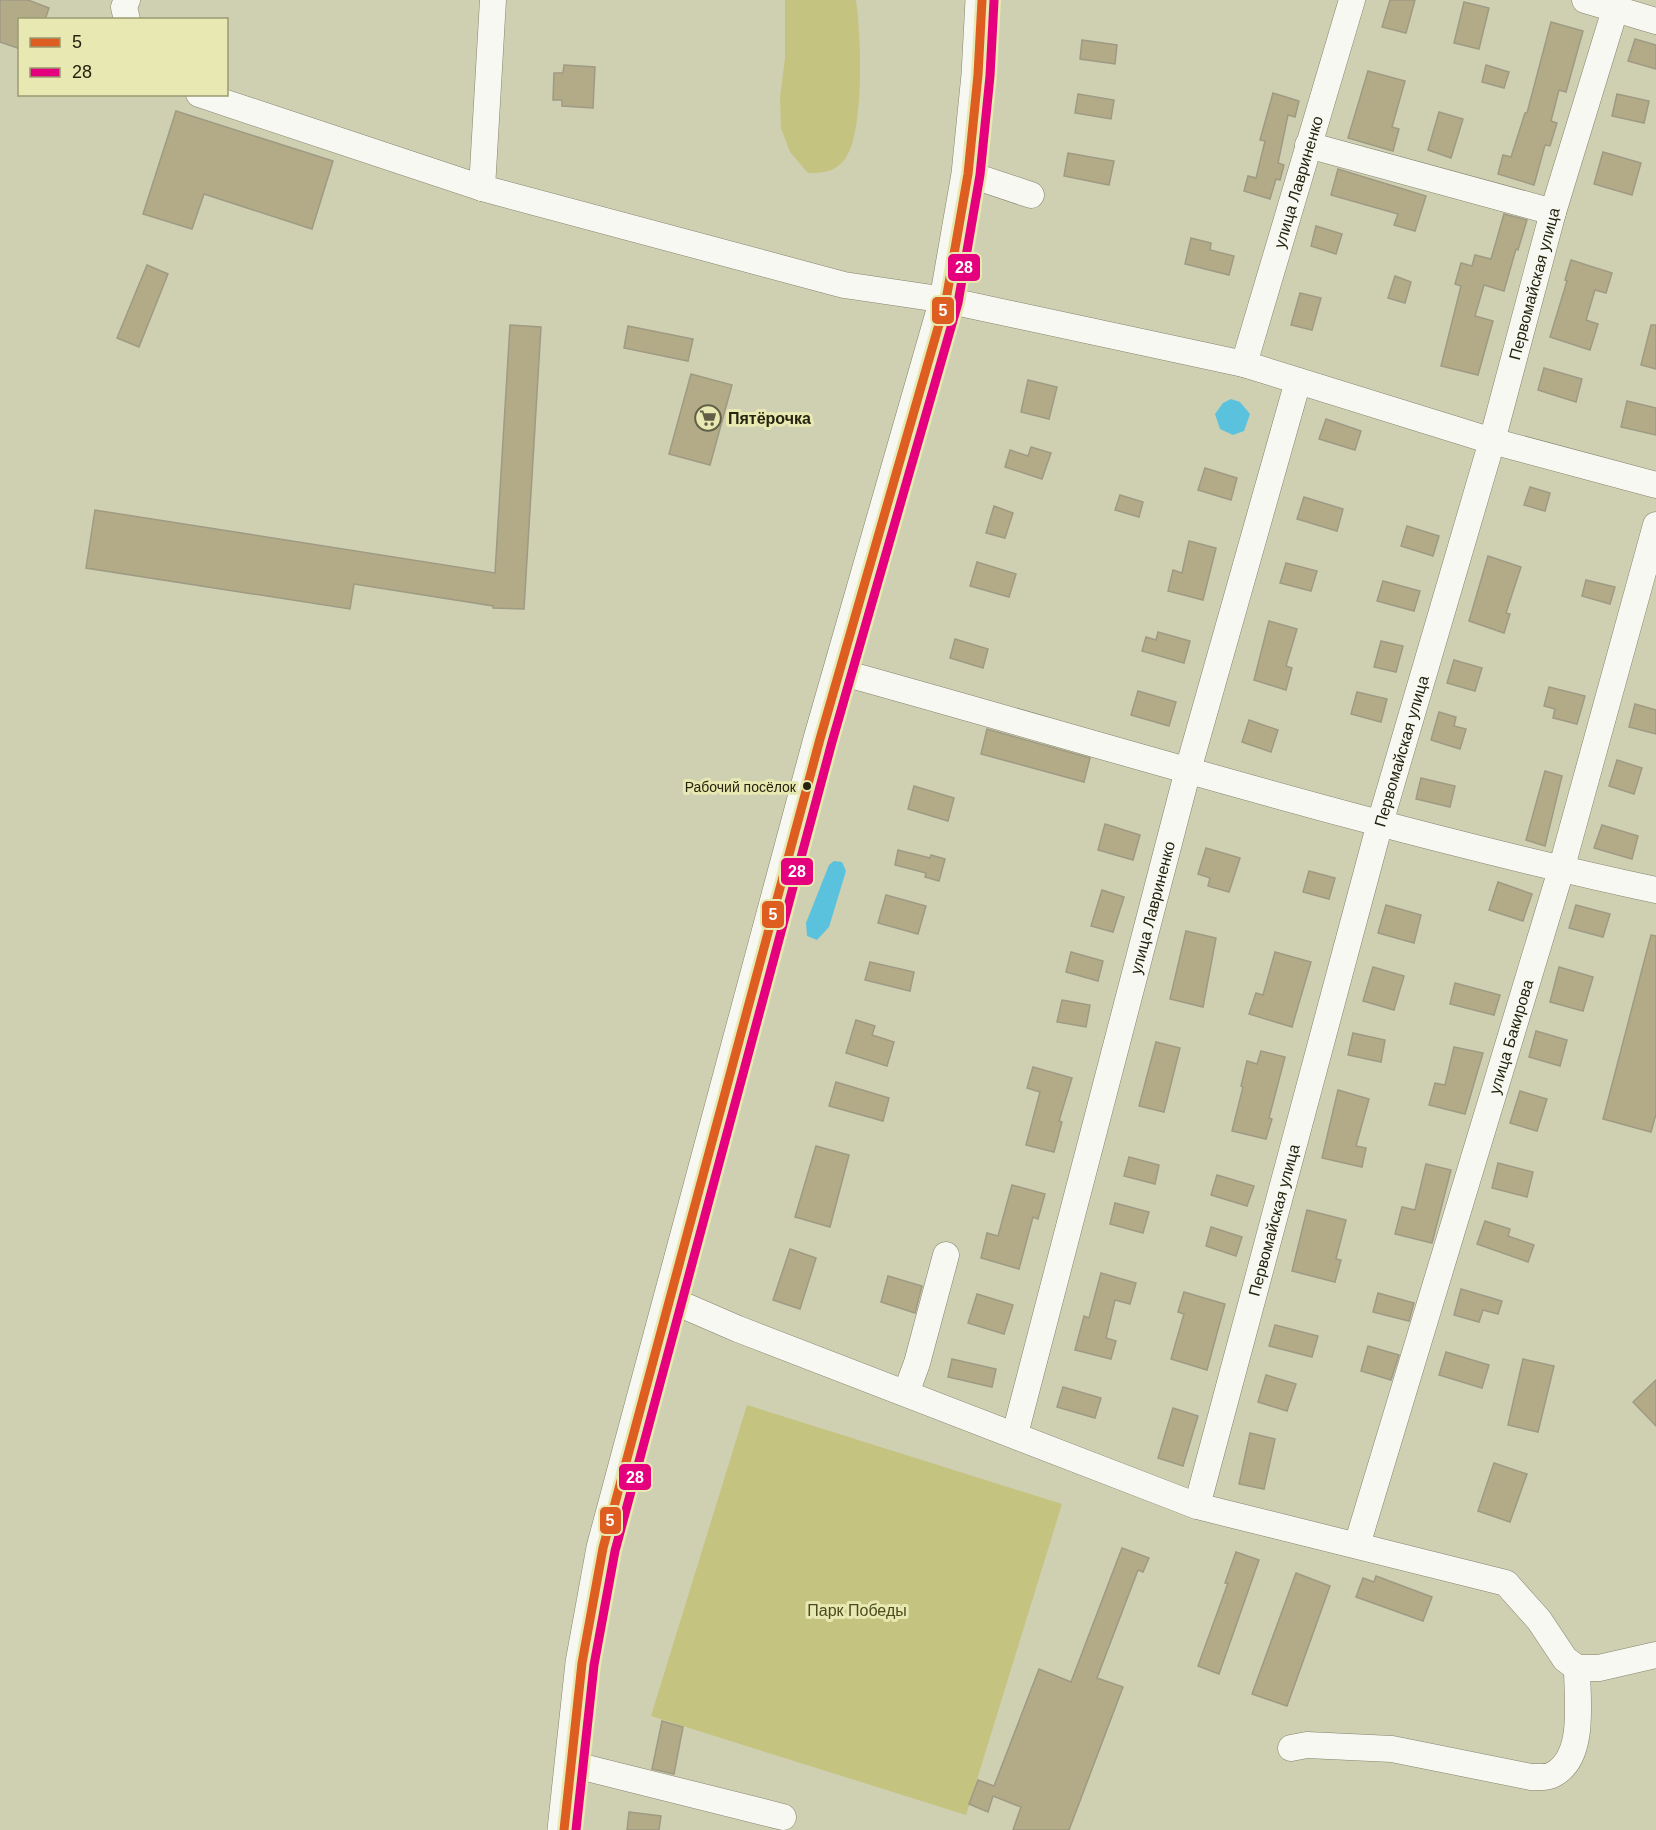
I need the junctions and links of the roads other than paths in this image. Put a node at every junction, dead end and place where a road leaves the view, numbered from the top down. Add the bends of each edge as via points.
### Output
1 (128, 0) edge
2 (493, 0) edge
3 (982, 0) edge
4 (1352, 0) edge
5 (1585, 0) edge
6 (1616, 4) edge
7 (127, 18) edge
8 (1656, 21) edge
9 (205, 96) edge
10 (1308, 145) junction
11 (968, 174) junction
12 (482, 188) junction
13 (1031, 195) dead end
14 (1554, 212) junction
15 (946, 300) junction
16 (1244, 364) junction
17 (1298, 381) junction
18 (1492, 441) junction
19 (1656, 485) edge
20 (1656, 525) edge
21 (840, 672) junction
22 (1188, 770) junction
23 (1380, 823) junction
24 (1561, 870) junction
25 (1656, 890) edge
26 (946, 1255) dead end
27 (671, 1300) junction
28 (906, 1393) junction
29 (1015, 1434) junction
30 (1197, 1506) junction
31 (1357, 1545) junction
32 (1656, 1655) edge
33 (1577, 1668) junction
34 (1291, 1748) dead end
35 (571, 1764) junction
36 (783, 1817) dead end
37 (564, 1830) edge

1 - 7 street via 124,7
2 - 12 street
3 - 11 main road
4 - 10 street, улица Лавриненко
5 - 6 street
6 - 8 street
6 - 14 street, Первомайская улица
9 - 12 street
10 - 14 street
10 - 16 street, улица Лавриненко
11 - 13 street
11 - 15 main road
12 - 15 street via 844,285
14 - 18 street, Первомайская улица
15 - 16 street
15 - 21 main road
16 - 17 street
17 - 18 street
17 - 22 street, улица Лавриненко
18 - 19 street
18 - 23 street, Первомайская улица
20 - 24 street, улица Бакирова
21 - 22 street
21 - 27 main road
22 - 23 street
22 - 29 street, улица Лавриненко
23 - 24 street
23 - 30 street, Первомайская улица
24 - 25 street
24 - 31 street, улица Бакирова
26 - 28 street
27 - 28 street
27 - 35 main road via 603,1548 582,1664
28 - 29 street
29 - 30 street
30 - 31 street
31 - 33 street via 1506,1582 1539,1620 1565,1659
32 - 33 street via 1599,1668
33 - 34 street via 1575,1748 1566,1766 1552,1776 1531,1777 1392,1749 1307,1745
35 - 36 street
35 - 37 main road

